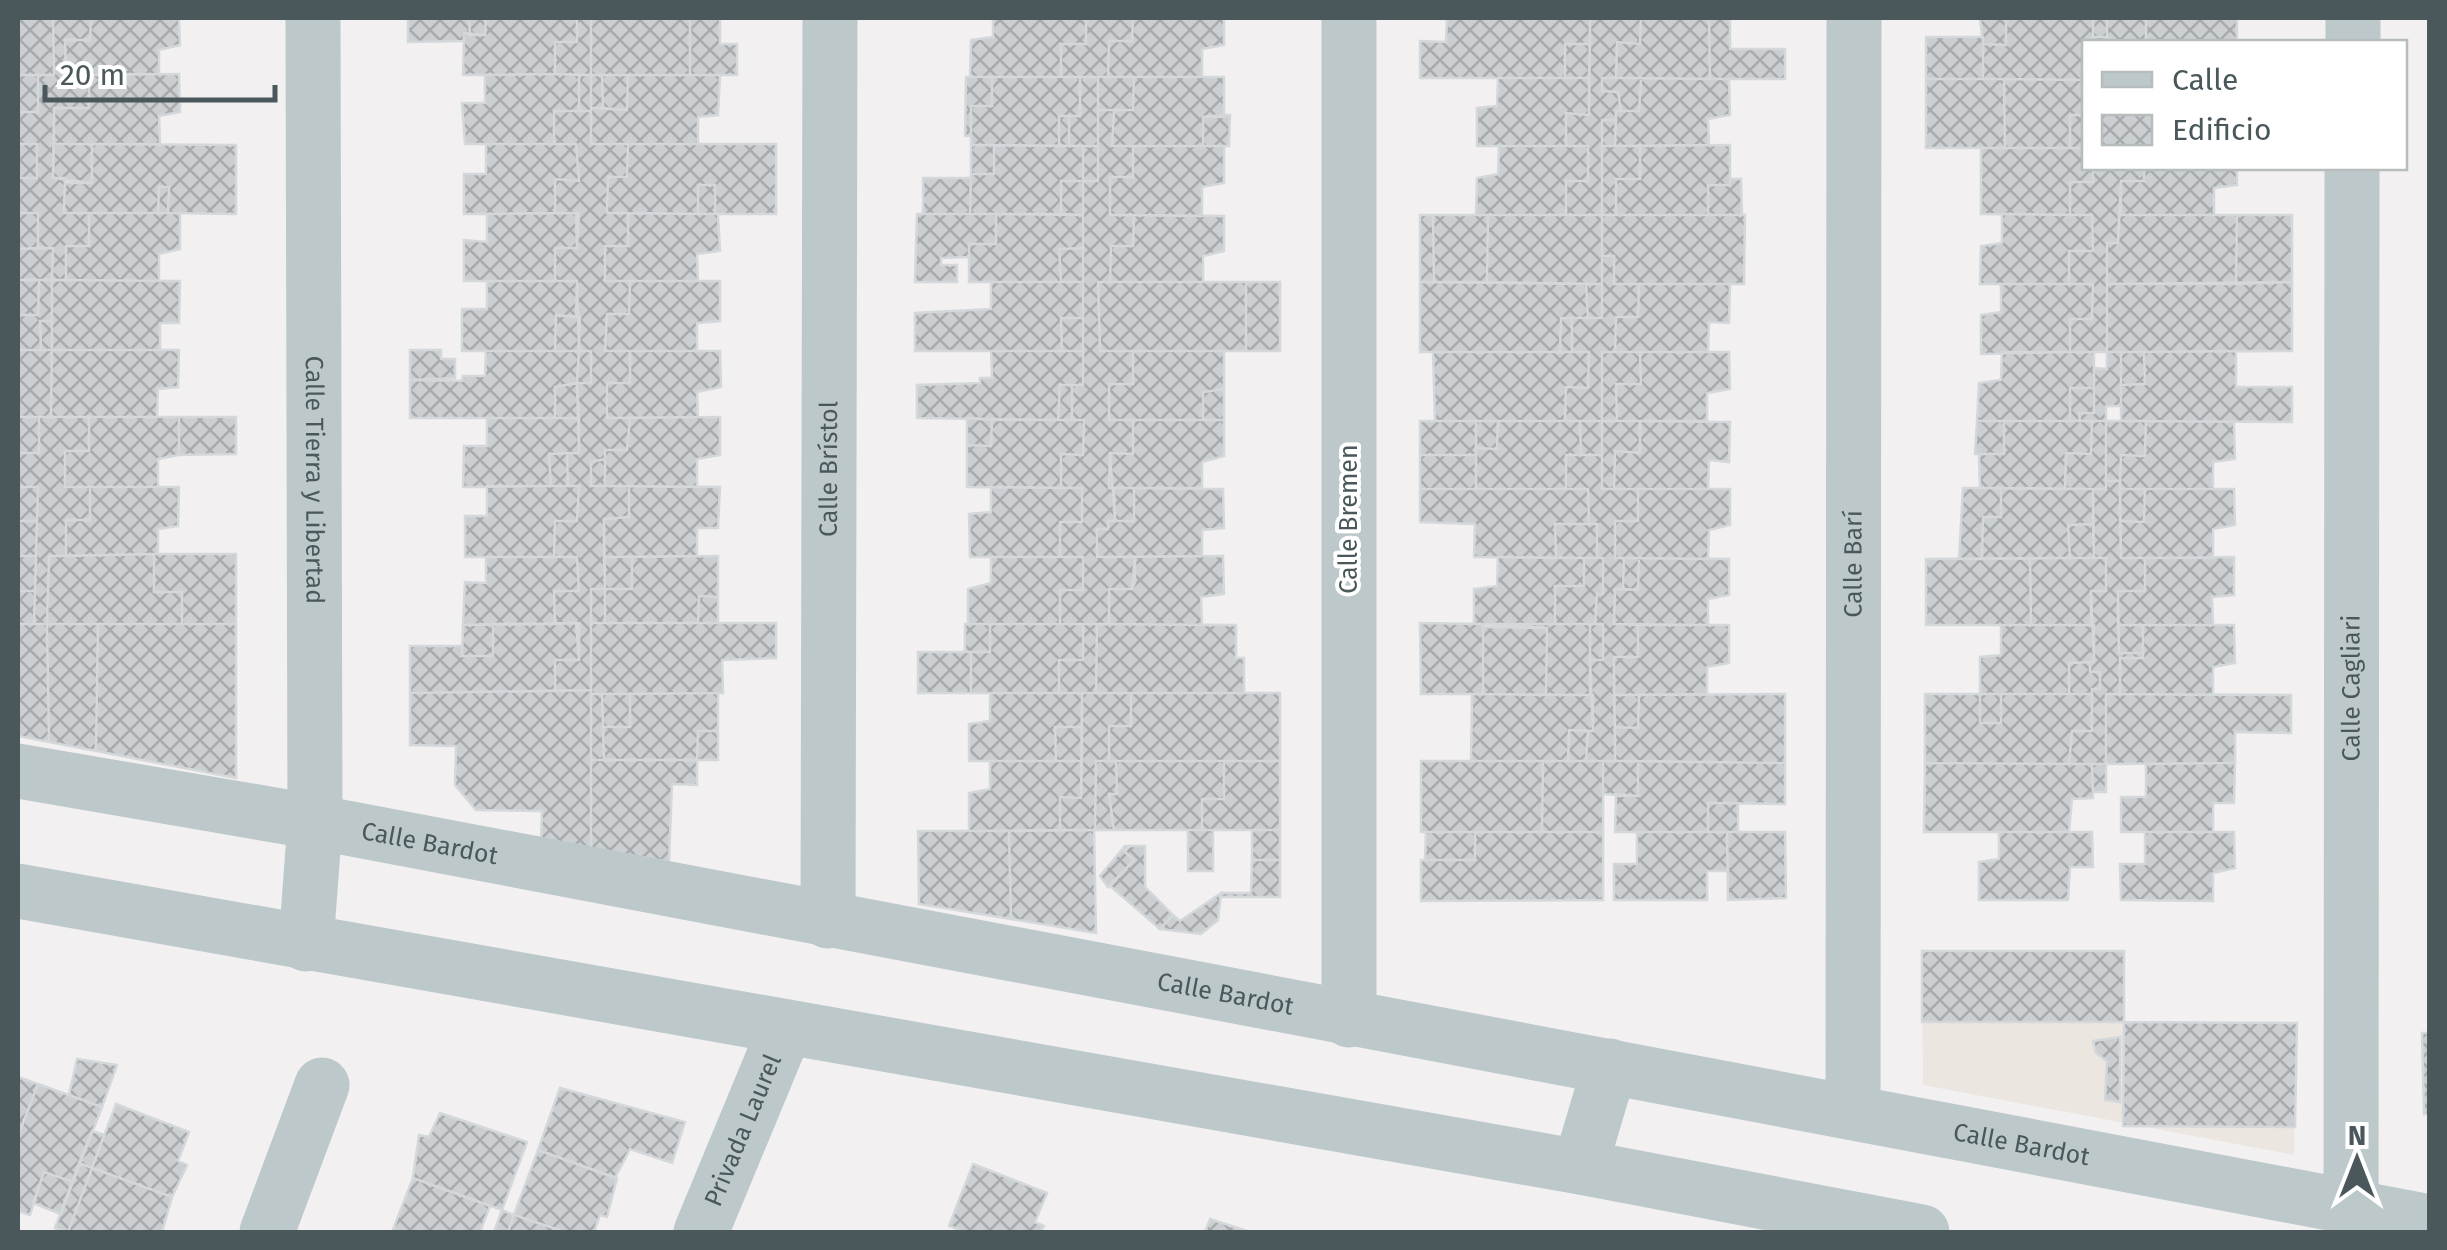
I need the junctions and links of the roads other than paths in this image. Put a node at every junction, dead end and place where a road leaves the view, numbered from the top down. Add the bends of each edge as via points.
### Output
1 (313, 18) edge
2 (830, 18) edge
3 (1349, 18) edge
4 (1854, 18) edge
5 (2352, 170) edge
6 (18, 771) edge
7 (315, 822) junction
8 (18, 891) edge
9 (828, 921) junction
10 (306, 944) junction
11 (1349, 1020) junction
12 (786, 1027) junction
13 (1610, 1066) junction
14 (322, 1085) dead end
15 (1853, 1112) junction
16 (1580, 1166) junction
17 (2352, 1208) junction
18 (2430, 1222) edge
19 (267, 1232) edge
20 (701, 1232) edge
21 (1922, 1232) edge

1 - 7 street, Calle Tierra y Libertad
2 - 9 street, Calle Brístol
3 - 11 street, Calle Bremen
4 - 15 street, Calle Barí
5 - 17 street, Calle Cagliari
6 - 7 street, Calle Bardot
7 - 9 street, Calle Bardot
7 - 10 street, Calle Tierra y Libertad
8 - 10 street
9 - 11 street, Calle Bardot
10 - 12 street
11 - 13 street, Calle Bardot
12 - 16 street
12 - 20 street, Privada Laurel
13 - 15 street, Calle Bardot
13 - 16 street
14 - 19 street
15 - 17 street, Calle Bardot
16 - 21 street
17 - 18 street, Calle Bardot

